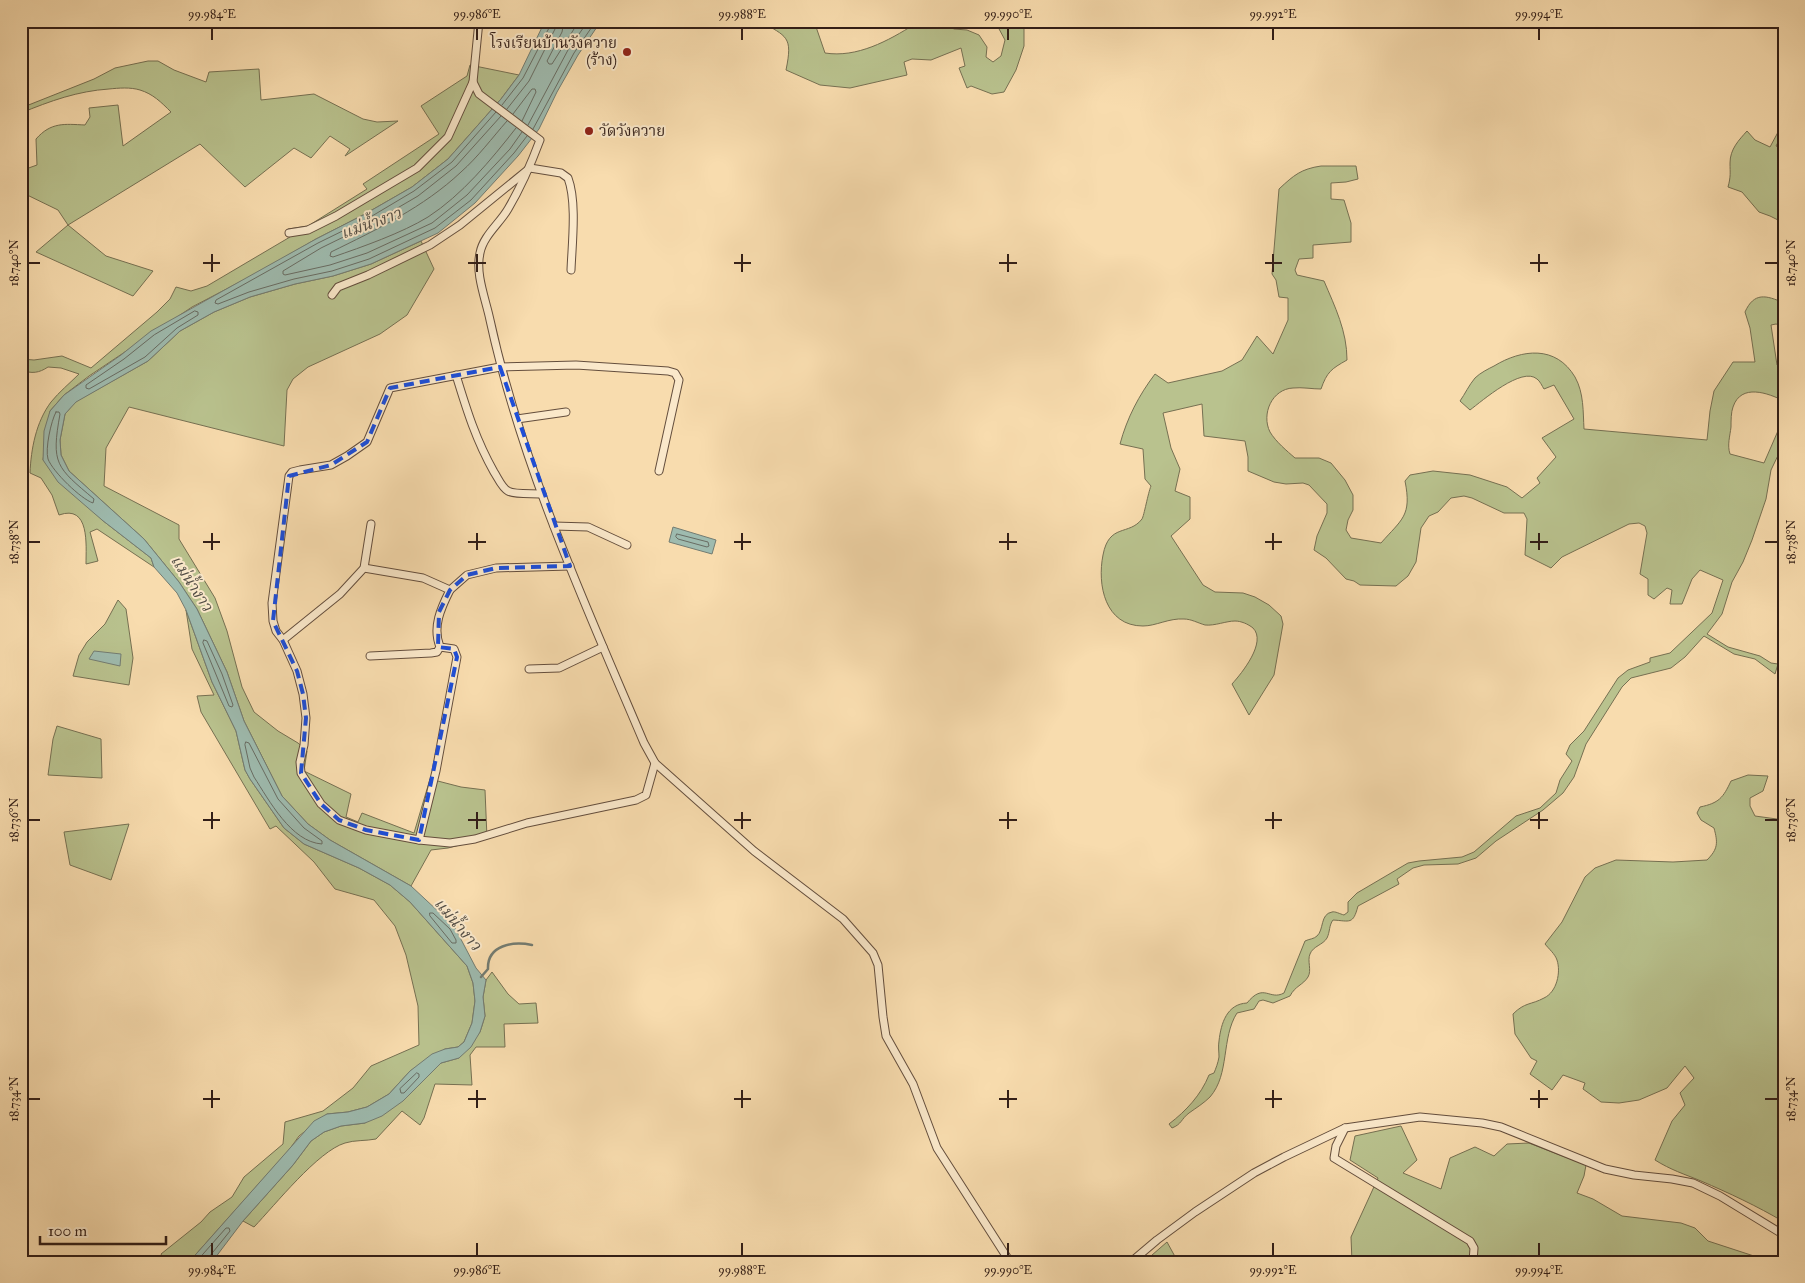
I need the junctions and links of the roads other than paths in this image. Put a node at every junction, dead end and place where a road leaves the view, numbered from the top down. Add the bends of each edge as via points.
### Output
1 (479, 21) edge
2 (473, 82) junction
3 (530, 168) junction
4 (289, 233) dead end
5 (571, 270) dead end
6 (332, 295) dead end
7 (500, 367) junction
8 (456, 375) junction
9 (566, 412) dead end
10 (517, 418) junction
11 (659, 470) dead end
12 (542, 494) junction
13 (371, 524) dead end
14 (554, 526) junction
15 (627, 545) dead end
16 (570, 566) junction
17 (364, 568) junction
18 (450, 590) junction
19 (284, 640) junction
20 (440, 647) junction
21 (603, 648) junction
22 (370, 656) dead end
23 (529, 669) dead end
24 (655, 763) junction
25 (419, 840) junction
26 (1345, 1128) junction
27 (1784, 1235) edge
28 (1010, 1262) edge
29 (1131, 1262) edge
30 (1473, 1262) edge

1 - 2 street
2 - 3 street via 479,94 540,140
2 - 4 street via 448,137 417,168 322,223 308,230
3 - 5 street via 561,173 568,178 573,227
3 - 6 street via 460,225 430,244 338,287
3 - 7 street via 508,210 480,252 479,269
7 - 8 street
7 - 10 street
7 - 11 street via 576,365 676,373 679,380
8 - 12 street via 470,422 501,484 513,493
8 - 19 street via 390,388 367,442 331,464 292,472 289,476 272,603 276,631
9 - 10 street
10 - 12 street
12 - 14 street
13 - 17 street
14 - 15 street via 588,527
14 - 16 street
16 - 18 street via 496,568 468,575
16 - 21 street
17 - 18 street via 423,578
17 - 19 street via 340,594
18 - 20 street via 439,612 437,631
19 - 25 street via 303,694 306,718 300,762 305,780 322,804 339,820 366,830
20 - 22 street via 431,653
20 - 25 street via 454,649 457,658 436,771
21 - 23 street via 558,668
21 - 24 street
24 - 25 street via 646,795 636,800 528,823 475,839 450,842
24 - 28 street via 754,851 844,919 873,953 878,965 886,1036 913,1084 938,1148
26 - 27 street via 1420,1117 1501,1127 1605,1170 1693,1183
26 - 29 street via 1254,1173 1187,1218
26 - 30 street via 1334,1158 1470,1241 1474,1248

